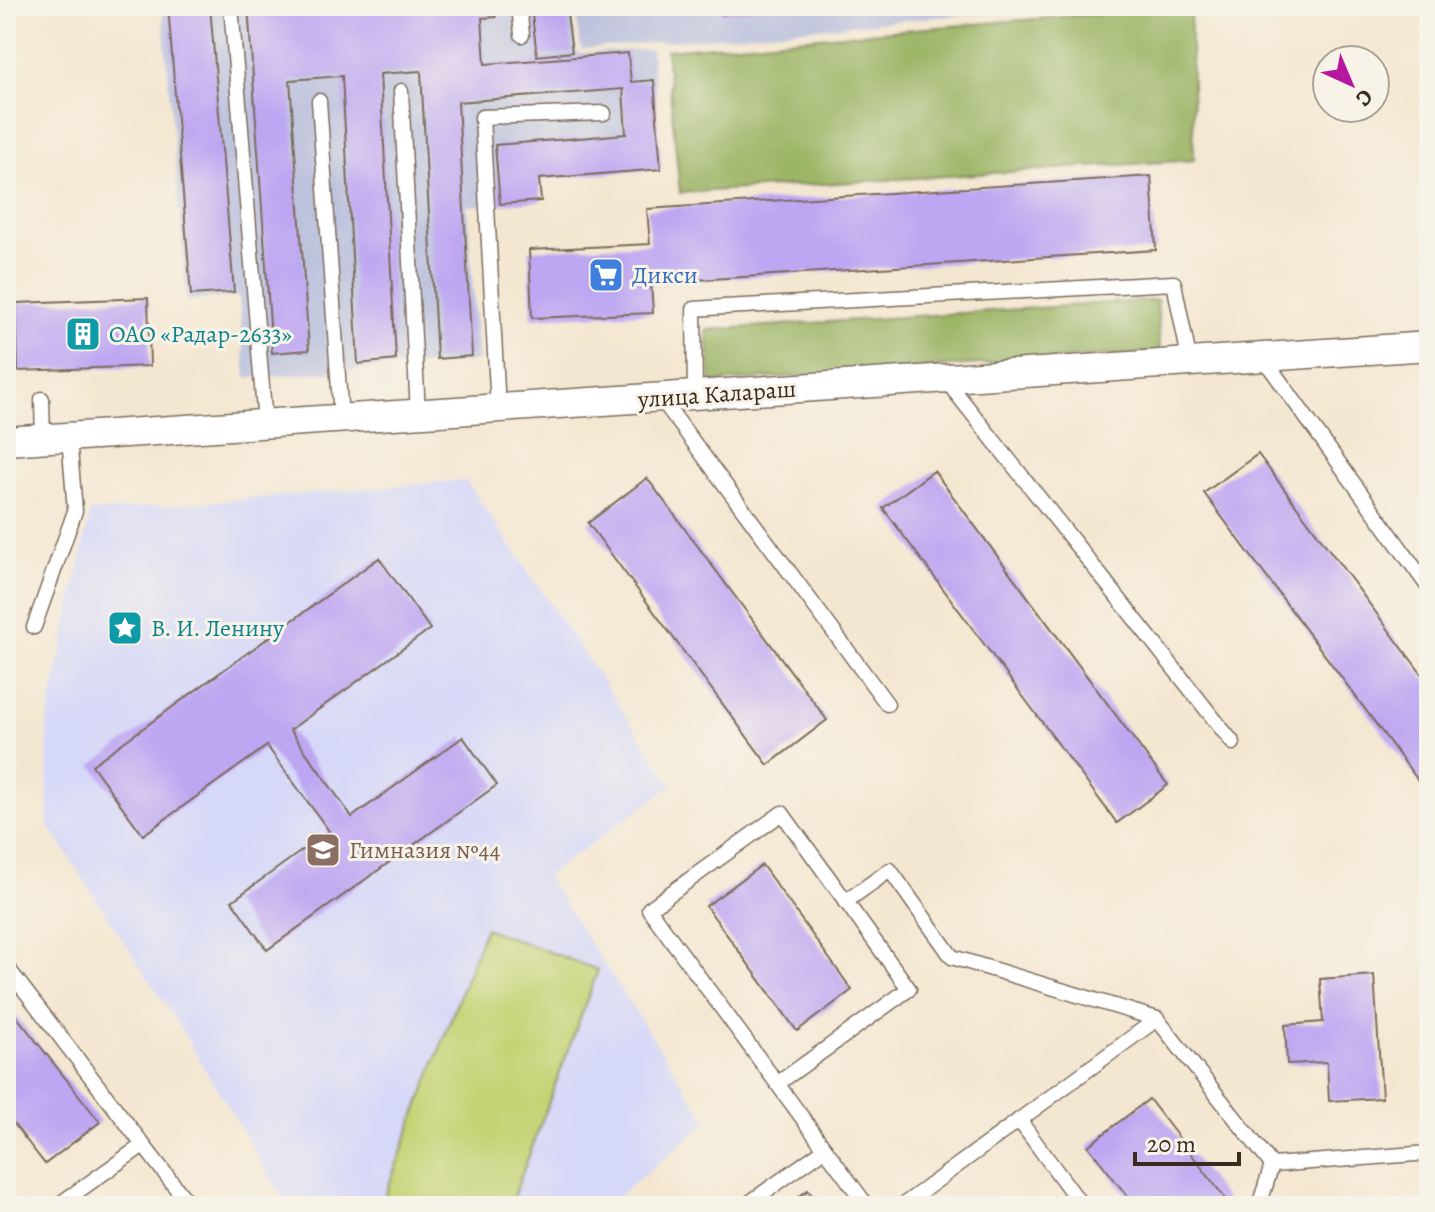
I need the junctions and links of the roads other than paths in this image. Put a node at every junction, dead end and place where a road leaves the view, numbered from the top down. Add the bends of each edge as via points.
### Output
1 (231, 6) edge
2 (519, 6) edge
3 (522, 35) dead end
4 (401, 91) dead end
5 (319, 101) dead end
6 (604, 113) dead end
7 (1429, 346) edge
8 (1264, 359) junction
9 (1190, 363) junction
10 (945, 378) junction
11 (695, 395) junction
12 (660, 397) junction
13 (42, 399) dead end
14 (498, 408) junction
15 (418, 413) junction
16 (341, 419) junction
17 (265, 424) junction
18 (56, 438) junction
19 (6, 441) edge
20 (1429, 588) edge
21 (34, 627) dead end
22 (887, 704) dead end
23 (1233, 743) dead end
24 (845, 902) junction
25 (6, 966) edge
26 (1157, 1019) junction
27 (777, 1084) junction
28 (1019, 1120) junction
29 (143, 1145) junction
30 (825, 1149) junction
31 (1429, 1153) edge
32 (1272, 1165) junction
33 (57, 1206) edge
34 (190, 1206) edge
35 (745, 1206) edge
36 (867, 1206) edge
37 (902, 1206) edge
38 (1082, 1206) edge
39 (1259, 1206) edge

1 - 17 lane
2 - 3 lane
4 - 15 lane
5 - 16 lane
6 - 14 lane via 482,117
7 - 8 street, улица Калараш
8 - 9 street, улица Калараш
8 - 20 lane
9 - 10 street, улица Калараш
9 - 11 lane via 1174,283 724,307 694,309
10 - 11 street, улица Калараш
10 - 23 lane
11 - 12 street, улица Калараш
12 - 14 street, улица Калараш
12 - 22 lane
13 - 18 lane
14 - 15 street, улица Калараш
15 - 16 street, улица Калараш
16 - 17 street, улица Калараш
17 - 18 street, улица Калараш
18 - 19 street, улица Калараш
18 - 21 lane via 75,511
24 - 26 lane via 890,870 952,957
24 - 27 lane via 909,989
24 - 27 lane via 782,813 649,909
25 - 29 lane
26 - 28 lane
26 - 32 lane
27 - 30 lane
28 - 37 lane
28 - 38 lane
29 - 33 lane
29 - 34 lane
30 - 35 lane
30 - 36 lane
31 - 32 lane
32 - 39 lane

